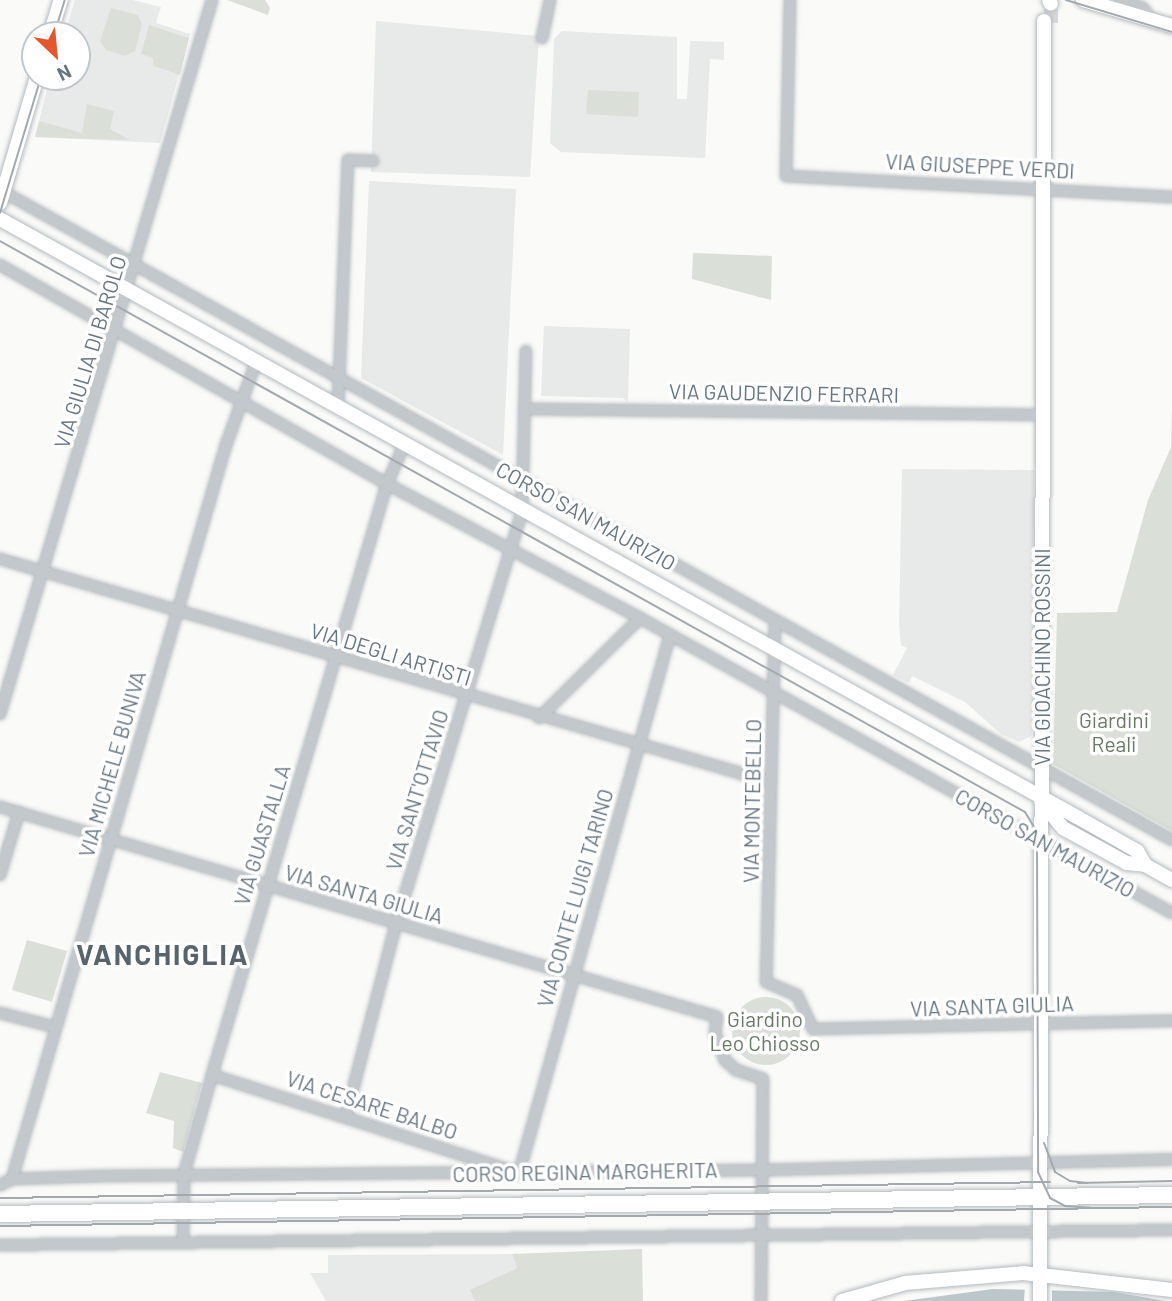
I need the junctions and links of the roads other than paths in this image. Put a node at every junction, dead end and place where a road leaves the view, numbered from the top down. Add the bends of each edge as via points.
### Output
1 (61, 0) edge
2 (212, 0) edge
3 (790, 0) edge
4 (1083, 0) edge
5 (1121, 0) edge
6 (550, 3) edge
7 (1152, 20) junction
8 (54, 21) edge
9 (1047, 25) tunnel mouth
10 (1172, 26) edge
11 (542, 38) dead end
12 (33, 91) edge
13 (373, 162) dead end
14 (1046, 189) junction
15 (1, 195) edge
16 (1172, 197) edge
17 (0, 219) edge
18 (0, 265) edge
19 (136, 266) junction
20 (129, 291) junction
21 (117, 331) junction
22 (526, 351) dead end
23 (256, 362) junction
24 (339, 376) junction
25 (240, 400) junction
26 (338, 407) junction
27 (524, 408) junction
28 (1044, 415) junction
29 (404, 444) junction
30 (523, 481) junction
31 (387, 484) junction
32 (522, 512) junction
33 (509, 550) junction
34 (0, 559) edge
35 (43, 572) junction
36 (177, 612) junction
37 (640, 618) junction
38 (775, 621) junction
39 (670, 635) junction
40 (775, 652) junction
41 (336, 657) junction
42 (774, 695) junction
43 (466, 696) junction
44 (0, 714) edge
45 (539, 718) junction
46 (638, 747) junction
47 (1041, 768) junction
48 (771, 782) junction
49 (1041, 801) junction
50 (0, 807) edge
51 (19, 812) junction
52 (111, 839) junction
53 (1040, 839) junction
54 (1172, 841) edge
55 (0, 875) edge
56 (1172, 880) edge
57 (267, 886) junction
58 (1172, 913) edge
59 (396, 924) junction
60 (572, 974) junction
61 (0, 1013) edge
62 (1172, 1021) edge
63 (1041, 1023) junction
64 (55, 1027) junction
65 (813, 1029) joint
66 (212, 1075) junction
67 (346, 1116) junction
68 (1041, 1159) junction
69 (1172, 1159) edge
70 (762, 1170) junction
71 (519, 1173) junction
72 (184, 1174) junction
73 (12, 1180) junction
74 (0, 1185) edge
75 (1172, 1195) edge
76 (1041, 1198) junction
77 (762, 1203) junction
78 (183, 1212) junction
79 (0, 1214) edge
80 (1172, 1230) edge
81 (1040, 1231) junction
82 (762, 1236) junction
83 (183, 1243) junction
84 (0, 1245) edge
85 (1040, 1279) junction
86 (1172, 1290) edge
87 (761, 1301) edge
88 (842, 1301) edge
89 (1040, 1301) edge

1 - 8 street
2 - 19 street, VIA GIULIA DI BAROLO
3 - 14 street, VIA GIUSEPPE VERDI via 786,176
4 - 7 street
5 - 7 street via 1143,8
6 - 11 street
7 - 10 street
9 - 14 street, VIA GIOACHINO ROSSINI
12 - 15 street
13 - 24 street via 348,160
14 - 16 street, VIA GIUSEPPE VERDI
14 - 28 street, VIA GIOACHINO ROSSINI
15 - 19 street, CORSO SAN MAURIZIO
17 - 20 street, CORSO SAN MAURIZIO
18 - 21 street, CORSO SAN MAURIZIO
19 - 20 street, VIA GIULIA DI BAROLO
19 - 24 street, CORSO SAN MAURIZIO
20 - 21 street, VIA GIULIA DI BAROLO
20 - 23 street, CORSO SAN MAURIZIO
21 - 25 street, CORSO SAN MAURIZIO
21 - 35 street, VIA GIULIA DI BAROLO
22 - 27 street, VIA SANT'OTTAVIO
23 - 25 street, VIA MICHELE BUNIVA
23 - 26 street, CORSO SAN MAURIZIO
24 - 26 street
24 - 30 street, CORSO SAN MAURIZIO
25 - 31 street, CORSO SAN MAURIZIO
25 - 36 street, VIA MICHELE BUNIVA
26 - 29 street, CORSO SAN MAURIZIO
27 - 28 street, VIA GAUDENZIO FERRARI
27 - 30 street, VIA SANT'OTTAVIO
28 - 47 street, VIA GIOACHINO ROSSINI
29 - 31 street, VIA GUASTALLA
29 - 32 street, CORSO SAN MAURIZIO
30 - 32 street, VIA SANT'OTTAVIO
30 - 38 street, CORSO SAN MAURIZIO
31 - 33 street, CORSO SAN MAURIZIO
31 - 41 street, VIA GUASTALLA
32 - 33 street, VIA SANT'OTTAVIO
32 - 40 street, CORSO SAN MAURIZIO
33 - 37 street, CORSO SAN MAURIZIO
33 - 43 street, VIA SANT'OTTAVIO
34 - 35 street, VIA DEGLI ARTISTI
35 - 36 street, VIA DEGLI ARTISTI
35 - 44 street, VIA GIULIA DI BAROLO
36 - 41 street, VIA DEGLI ARTISTI
36 - 52 street, VIA MICHELE BUNIVA
37 - 39 street, CORSO SAN MAURIZIO
37 - 45 street
38 - 40 street, VIA MONTEBELLO
38 - 47 street, CORSO SAN MAURIZIO
39 - 42 street, CORSO SAN MAURIZIO
39 - 46 street, VIA CONTE LUIGI TARINO
40 - 42 street, VIA MONTEBELLO
40 - 49 street, CORSO SAN MAURIZIO
41 - 43 street, VIA DEGLI ARTISTI
41 - 57 street, VIA GUASTALLA
42 - 48 street, VIA MONTEBELLO
42 - 53 street, CORSO SAN MAURIZIO
43 - 45 street, VIA DEGLI ARTISTI
43 - 59 street, VIA SANT'OTTAVIO
45 - 46 street, VIA DEGLI ARTISTI
46 - 48 street, VIA DEGLI ARTISTI
46 - 60 street, VIA CONTE LUIGI TARINO
47 - 49 street, VIA GIOACHINO ROSSINI
47 - 54 street, CORSO SAN MAURIZIO
48 - 65 street, VIA MONTEBELLO via 766,982 797,995
49 - 53 street, VIA GIOACHINO ROSSINI
49 - 56 street, CORSO SAN MAURIZIO via 1137,851 1145,865
50 - 51 street, VIA SANTA GIULIA
51 - 52 street, VIA SANTA GIULIA
51 - 55 street
52 - 57 street, VIA SANTA GIULIA
52 - 64 street, VIA MICHELE BUNIVA
53 - 58 street, CORSO SAN MAURIZIO
53 - 63 street, VIA GIOACHINO ROSSINI
57 - 59 street, VIA SANTA GIULIA
57 - 66 street, VIA GUASTALLA
59 - 60 street, VIA SANTA GIULIA
59 - 67 street, VIA SANT'OTTAVIO
60 - 70 street, VIA SANTA GIULIA via 717,1017 715,1033 725,1060 736,1070 763,1079
60 - 71 street, VIA CONTE LUIGI TARINO
61 - 64 street
62 - 63 street, VIA SANTA GIULIA
63 - 65 street, VIA SANTA GIULIA
63 - 68 street, VIA GIOACHINO ROSSINI
64 - 73 street, VIA MICHELE BUNIVA
66 - 67 street, VIA CESARE BALBO
66 - 72 street, VIA GUASTALLA
67 - 71 street, VIA CESARE BALBO
68 - 69 street, CORSO REGINA MARGHERITA
68 - 70 street, CORSO REGINA MARGHERITA
68 - 76 street, VIA GIOACHINO ROSSINI
70 - 71 street, CORSO REGINA MARGHERITA
70 - 77 street
71 - 72 street, CORSO REGINA MARGHERITA
72 - 73 street, CORSO REGINA MARGHERITA
72 - 78 street, VIA GUASTALLA
73 - 74 street, CORSO REGINA MARGHERITA
75 - 76 main road, CORSO REGINA MARGHERITA
76 - 77 main road, CORSO REGINA MARGHERITA
76 - 81 street, VIA GIOACHINO ROSSINI
77 - 78 main road, CORSO REGINA MARGHERITA
77 - 82 street
78 - 79 main road, CORSO REGINA MARGHERITA
78 - 83 street, VIA GUASTALLA
80 - 81 street
81 - 82 street
81 - 85 street, VIA GIOACHINO ROSSINI
82 - 83 street
82 - 87 street
83 - 84 street
85 - 86 street
85 - 88 street via 918,1281
85 - 89 street, VIA GIOACHINO ROSSINI

